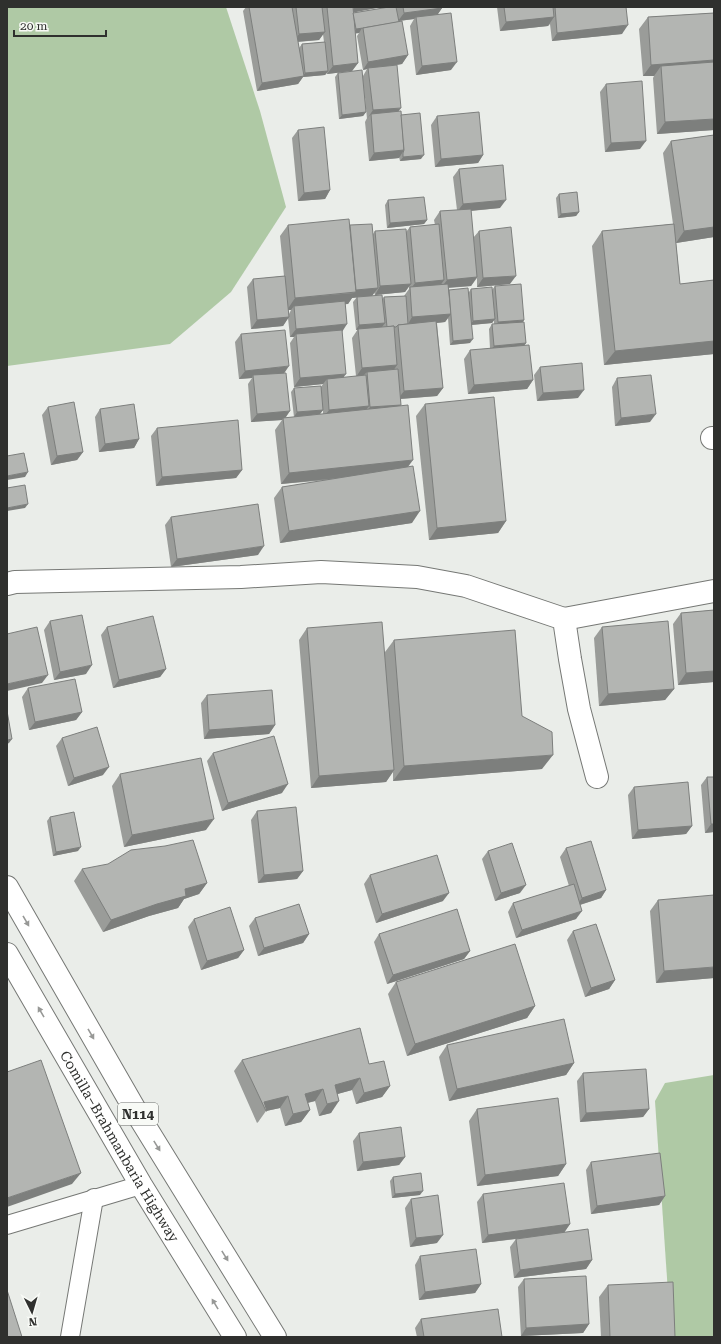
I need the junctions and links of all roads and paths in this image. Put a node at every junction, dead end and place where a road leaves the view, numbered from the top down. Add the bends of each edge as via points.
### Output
1 (7, 584) edge
2 (714, 591) edge
3 (564, 618) junction
4 (597, 777) dead end
5 (7, 887) edge
6 (7, 954) edge
7 (141, 1185) junction
8 (94, 1198) junction
9 (7, 1225) edge
10 (210, 1231) junction
11 (180, 1248) junction
12 (70, 1337) edge
13 (235, 1337) edge
14 (275, 1337) edge

1 - 3 main road via 321,572 417,577 466,586
2 - 3 main road
3 - 4 main road via 579,709
5 -> 10 main road, N114 via 138,1115
7 -> 6 main road, Comilla–Brahmanbaria Highway / N114
7 - 8 lane
7 - 11 main road, Comilla–Brahmanbaria Highway / N114
8 - 9 lane
8 - 12 lane
10 - 11 main road
10 -> 14 main road, N114
13 -> 11 main road, Comilla–Brahmanbaria Highway / N114

